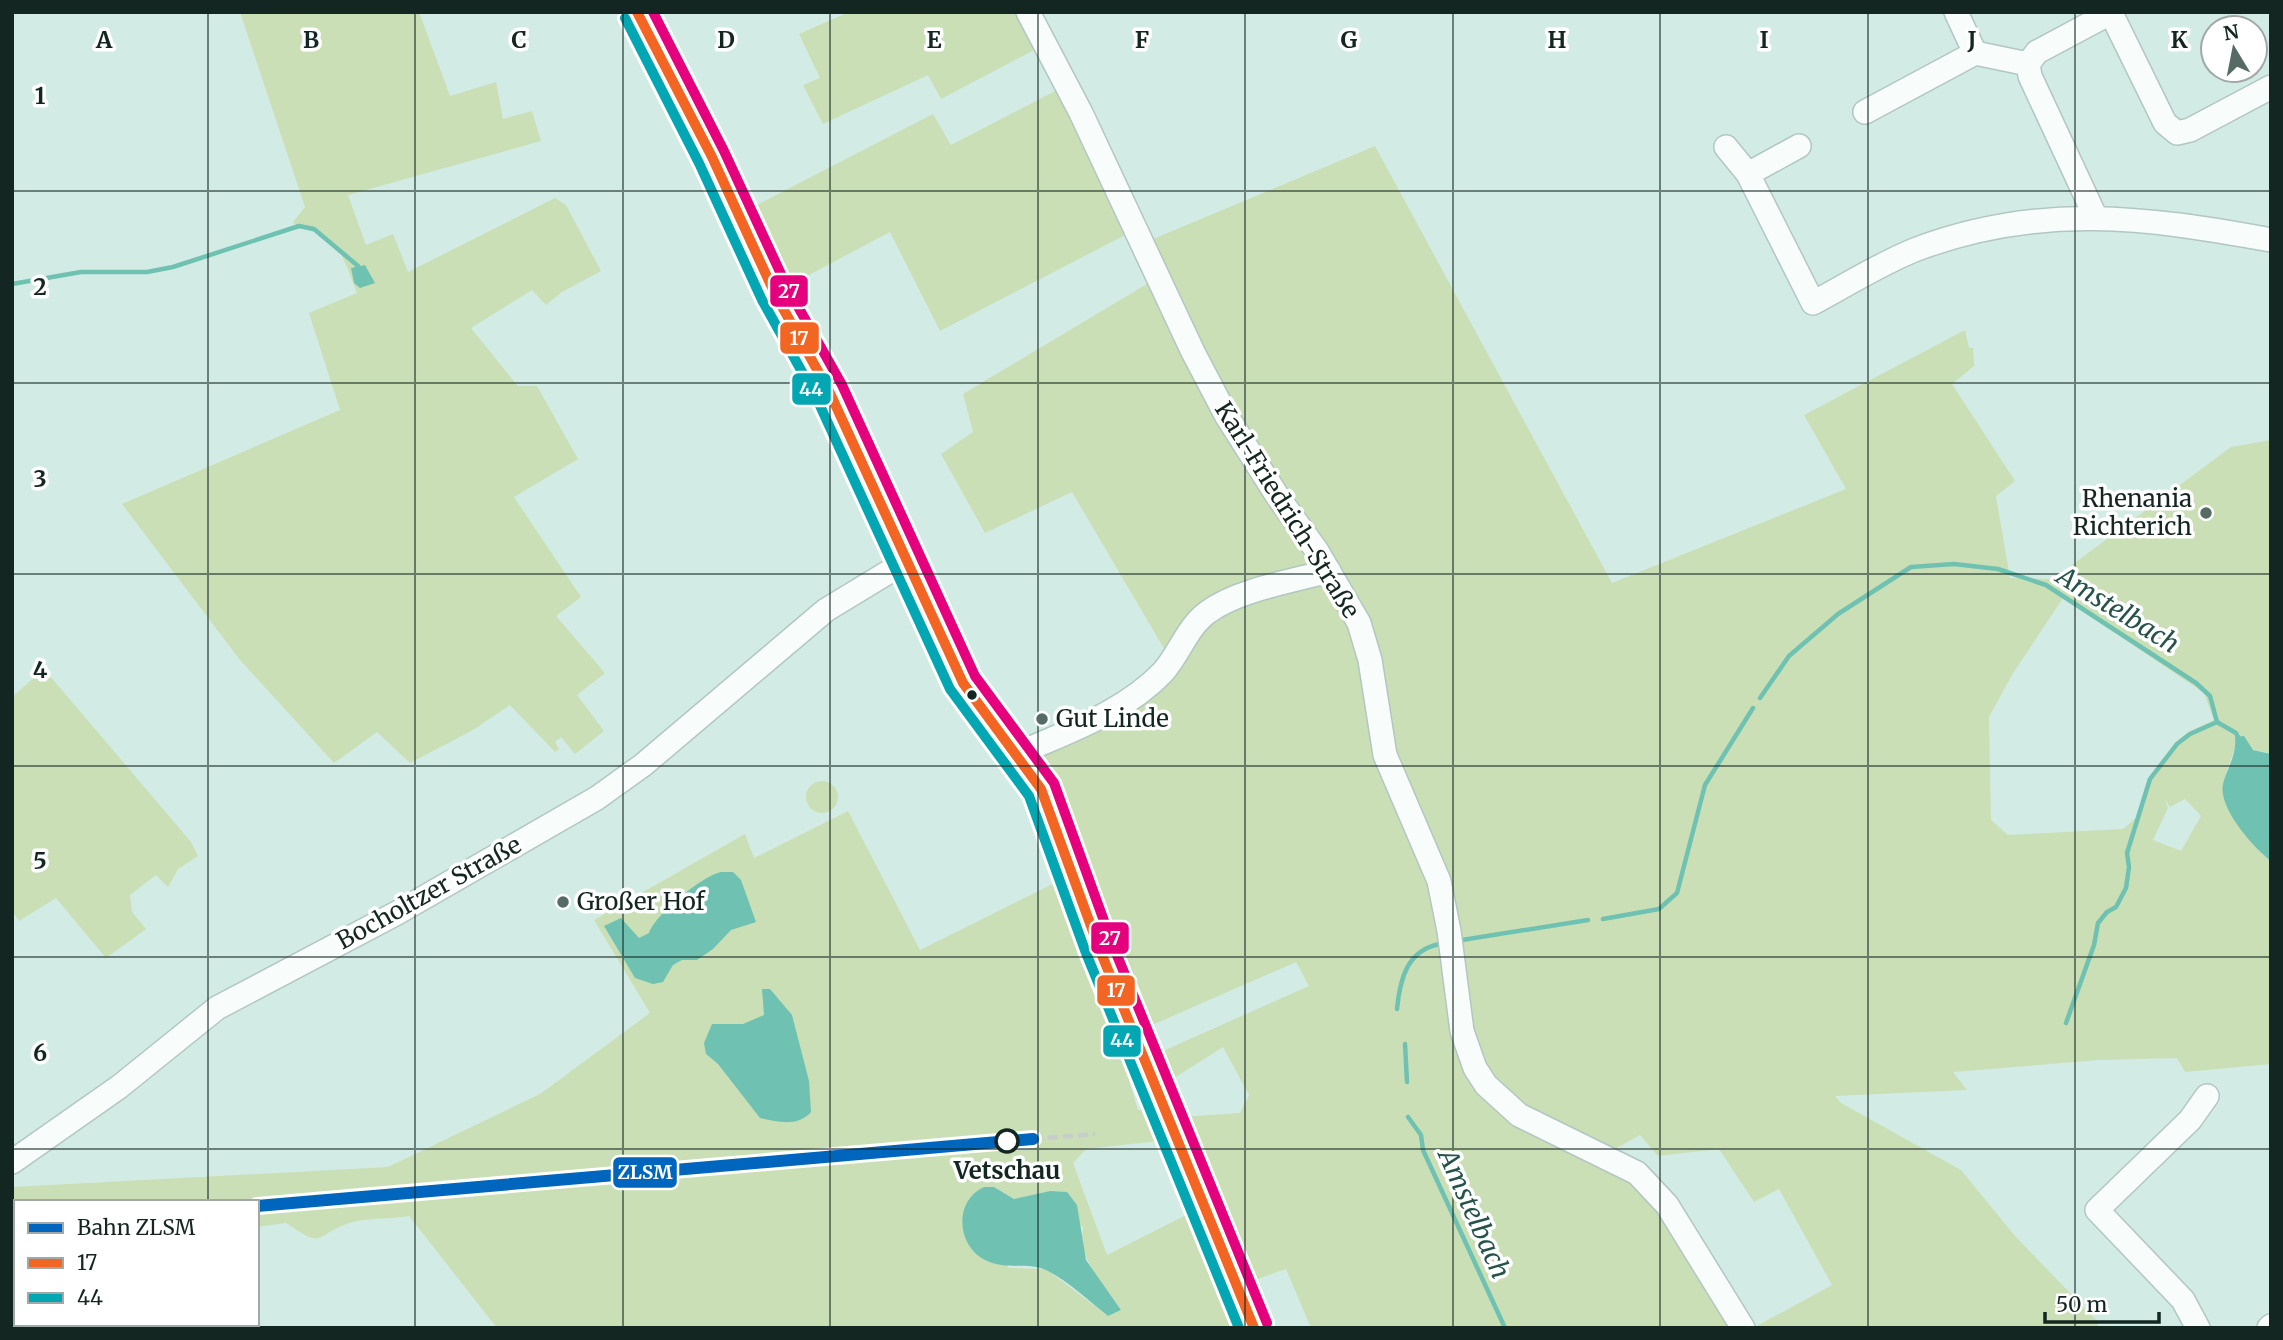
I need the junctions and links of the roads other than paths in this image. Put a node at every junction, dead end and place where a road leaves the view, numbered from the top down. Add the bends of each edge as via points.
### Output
1 (637, 12) edge
2 (1028, 12) edge
3 (1956, 12) edge
4 (2112, 12) edge
5 (1975, 53) junction
6 (2028, 64) junction
7 (2271, 88) edge
8 (1865, 112) dead end
9 (1799, 146) dead end
10 (1726, 147) dead end
11 (1748, 174) junction
12 (2096, 218) junction
13 (2271, 240) edge
14 (905, 562) junction
15 (1329, 571) junction
16 (1015, 755) junction
17 (2207, 1096) dead end
18 (12, 1162) edge
19 (1254, 1328) edge
20 (1743, 1328) edge
21 (2199, 1328) edge

1 - 14 street via 712,157 775,294 829,391
2 - 15 street, Karl-Friedrich-Straße via 1226,415
3 - 5 street
4 - 6 street via 2038,52
4 - 7 street via 2165,123 2176,133
5 - 6 street
5 - 8 street
6 - 12 street
9 - 11 street
10 - 11 street
11 - 12 street via 1813,303 1893,260 1959,236 2028,220
12 - 13 street via 2167,223
14 - 16 street via 963,683
14 - 18 street, Bocholtzer Straße via 826,610 643,765 597,798 397,914 216,1008 119,1087
15 - 16 street via 1220,604 1195,624 1165,670 1134,697
15 - 20 street, Karl-Friedrich-Straße via 1359,623 1370,660 1385,755 1439,881 1462,1031 1475,1068 1486,1085 1520,1115 1637,1173 1667,1205
16 - 19 street via 1041,789 1120,1000
17 - 21 street via 2190,1120 2097,1210 2183,1300

